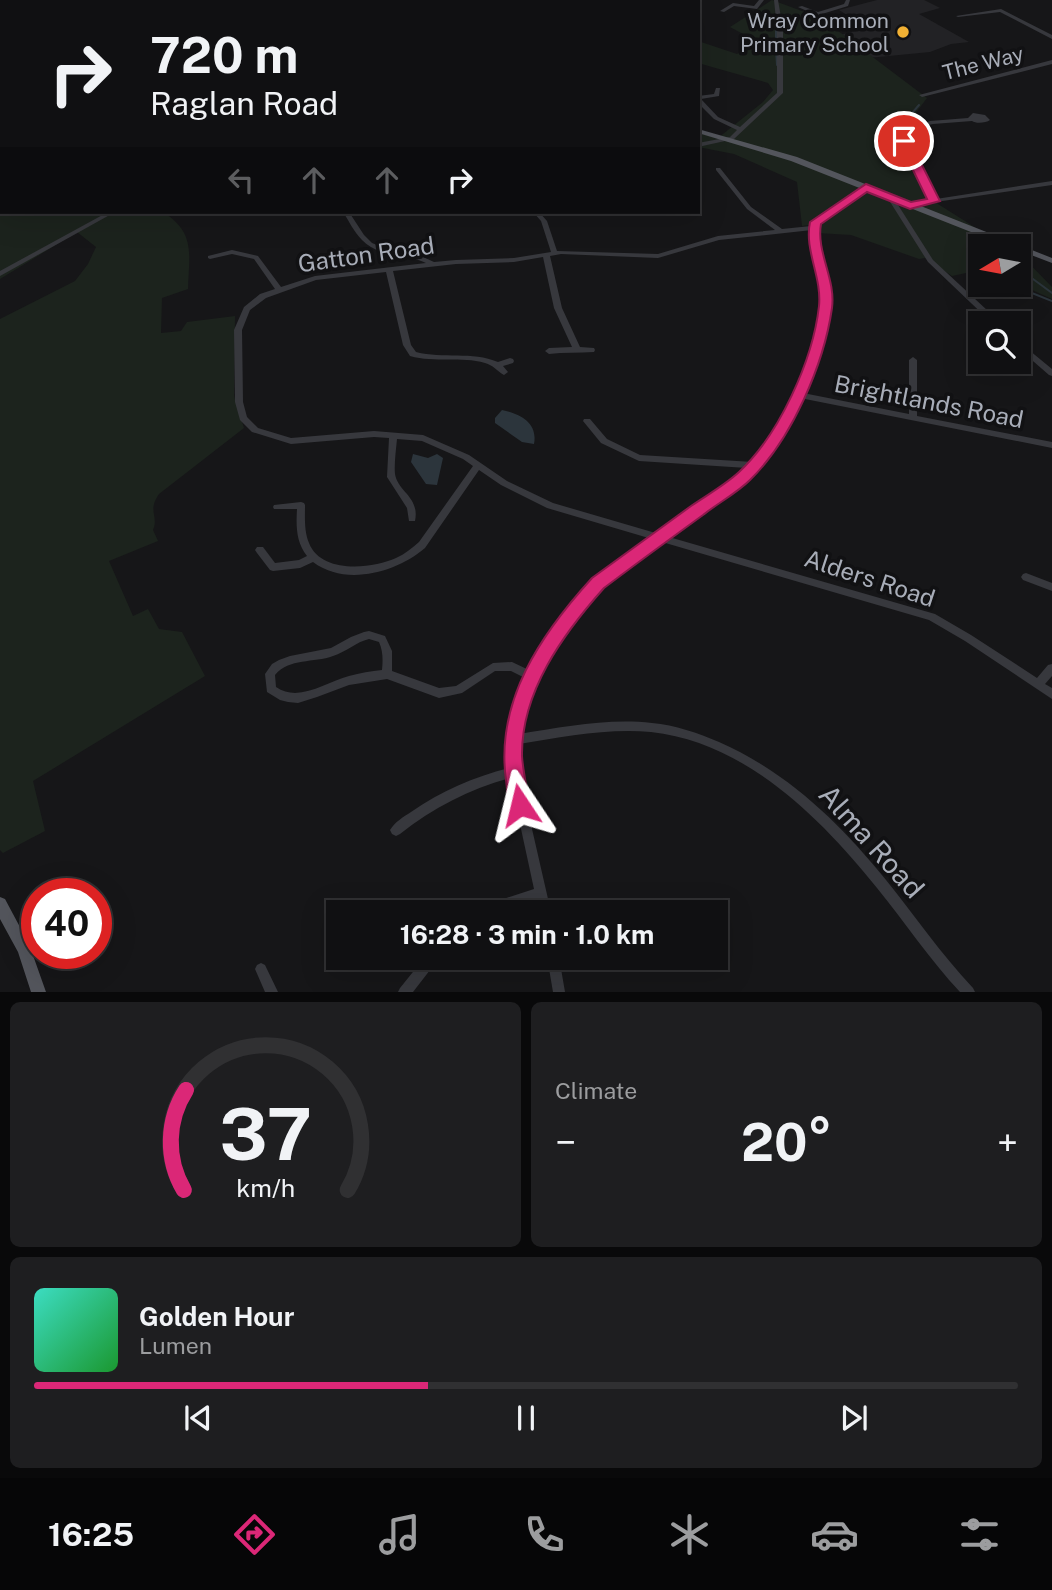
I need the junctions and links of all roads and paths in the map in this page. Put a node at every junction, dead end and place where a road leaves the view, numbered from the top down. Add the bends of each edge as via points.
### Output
1 (762, 0) edge
2 (776, 0) edge
3 (848, 0) edge
4 (727, 2) dead end
5 (733, 4) junction
6 (800, 7) dead end
7 (722, 11) dead end
8 (818, 13) junction
9 (958, 16) dead end
10 (840, 28) dead end
11 (1052, 37) edge
12 (1052, 62) edge
13 (718, 89) dead end
14 (922, 95) dead end
15 (700, 99) edge
16 (700, 101) edge
17 (972, 119) dead end
18 (740, 129) junction
19 (700, 131) edge
20 (714, 134) junction
21 (732, 138) junction
22 (711, 144) junction
23 (700, 145) edge
24 (718, 169) dead end
25 (1052, 183) edge
26 (866, 187) junction
27 (891, 197) junction
28 (934, 201) junction
29 (910, 205) junction
30 (108, 214) edge
31 (347, 214) edge
32 (538, 214) edge
33 (813, 228) junction
34 (779, 230) junction
35 (985, 234) edge
36 (1031, 252) edge
37 (550, 253) junction
38 (211, 257) dead end
39 (1052, 261) edge
40 (434, 265) junction
41 (389, 270) junction
42 (4, 272) edge
43 (278, 289) junction
44 (984, 311) edge
45 (577, 349) junction
46 (591, 350) dead end
47 (549, 351) dead end
48 (1031, 354) edge
49 (913, 360) dead end
50 (510, 361) dead end
51 (1052, 361) edge
52 (1042, 364) junction
53 (1052, 373) edge
54 (799, 395) junction
55 (914, 418) junction
56 (587, 421) dead end
57 (393, 435) junction
58 (1052, 444) edge
59 (755, 465) junction
60 (478, 466) junction
61 (277, 507) dead end
62 (412, 519) dead end
63 (660, 538) junction
64 (260, 550) dead end
65 (314, 557) junction
66 (1026, 576) dead end
67 (1052, 587) edge
68 (1052, 668) edge
69 (387, 674) junction
70 (532, 676) junction
71 (1038, 685) junction
72 (1052, 694) edge
73 (513, 740) junction
74 (514, 772) junction
75 (396, 830) dead end
76 (540, 893) junction
77 (519, 900) edge
78 (542, 900) edge
79 (0, 904) edge
80 (261, 969) dead end
81 (422, 970) edge
82 (555, 970) edge
83 (39, 992) edge
84 (272, 992) edge
85 (404, 992) edge
86 (559, 992) edge
87 (969, 992) edge

1 - 5 street via 755,8
2 - 18 street via 780,93
3 - 8 street via 846,5
4 - 5 street
5 - 7 street
6 - 8 street
8 - 10 street
9 - 11 street via 1001,10
12 - 14 street, The Way
13 - 15 street via 716,95
16 - 18 street via 716,118
17 - 28 street via 932,122 922,135 904,142
18 - 21 street
19 - 20 main road
20 - 21 main road
20 - 22 street
21 - 22 street
21 - 26 main road
22 - 23 street
24 - 34 street via 749,208
25 - 28 street
26 - 27 main road
26 - 33 street
27 - 29 main road
27 - 44 street via 930,261
28 - 29 street
29 - 35 main road
30 - 42 street
31 - 40 street via 368,243
32 - 37 street via 544,221
33 - 34 street, Gatton Road
33 - 54 street via 826,288 825,307 816,353
34 - 37 street, Gatton Road via 714,239 657,256
36 - 39 main road
37 - 40 street, Gatton Road
37 - 45 street via 558,309
38 - 43 street via 232,253 256,257
40 - 41 street, Gatton Road
41 - 43 street, Gatton Road via 315,278
41 - 50 street via 413,354 486,360 501,368
43 - 57 street, Gatton Road via 255,301 240,320 239,402 243,418 255,430 291,441
45 - 46 street
45 - 47 street
48 - 52 street
49 - 55 street
51 - 52 street
52 - 53 street
54 - 55 street, Brightlands Road
54 - 59 street
55 - 58 street, Brightlands Road
56 - 59 street via 604,441 639,458
57 - 60 street, Gatton Road via 446,446
57 - 62 street via 391,477 411,507
59 - 63 street
60 - 63 street, Gatton Road via 550,506
60 - 65 street via 422,545 399,561 352,570
61 - 65 street via 301,505 302,537
63 - 70 street via 590,590
63 - 71 street, Alders Road via 932,618
64 - 65 street via 273,567
66 - 67 street
68 - 71 street
69 - 69 street via 294,698 276,694 269,682 279,663 332,653 369,635 385,644
69 - 70 street via 439,693 458,690 493,667 512,666
70 - 73 street via 519,707
71 - 72 street, Alders Road
73 - 74 street
73 - 87 street, Alma Road via 616,727 670,730 735,752 787,786 835,828
74 - 75 street via 474,783
74 - 76 street
76 - 77 street
76 - 78 street
79 - 83 main road via 24,949
80 - 84 street
81 - 85 street
82 - 86 street

